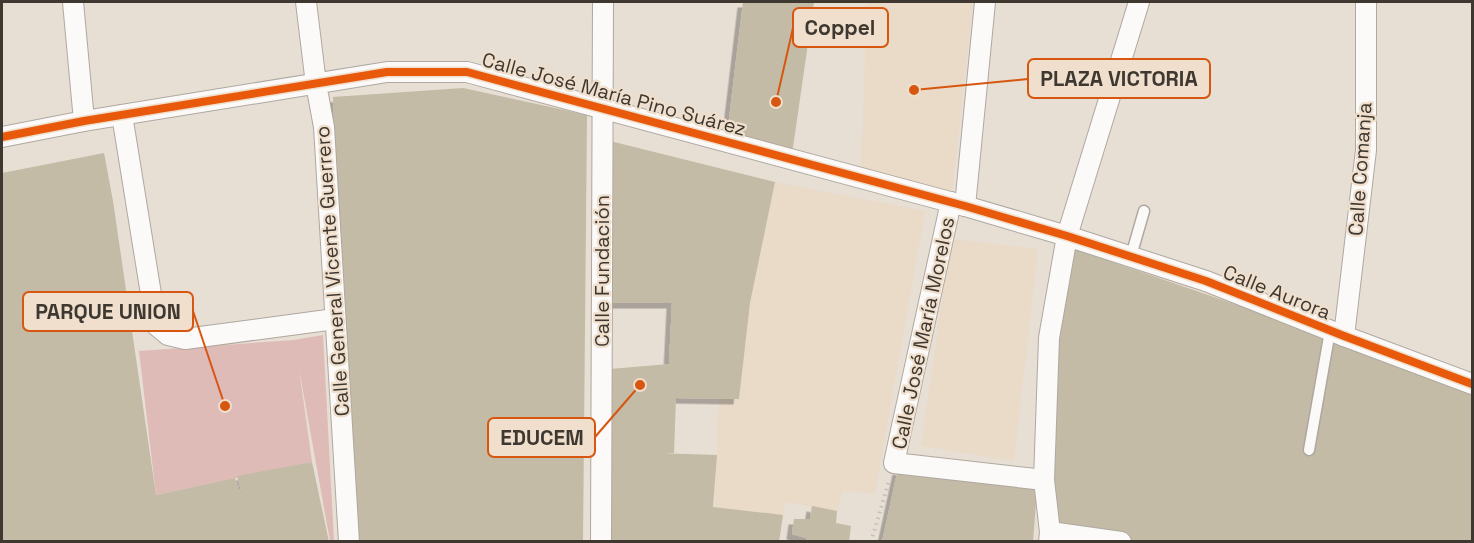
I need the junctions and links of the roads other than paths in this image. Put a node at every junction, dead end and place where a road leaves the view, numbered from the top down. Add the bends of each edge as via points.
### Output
1 (73, 2) edge
2 (306, 2) edge
3 (603, 2) edge
4 (985, 2) edge
5 (1139, 2) edge
6 (1366, 2) edge
7 (316, 84) junction
8 (602, 108) junction
9 (122, 115) junction
10 (84, 121) junction
11 (2, 136) edge
12 (958, 204) junction
13 (1144, 211) dead end
14 (1067, 236) junction
15 (1131, 256) junction
16 (335, 319) junction
17 (1337, 333) junction
18 (1473, 384) edge
19 (1309, 450) dead end
20 (1044, 480) junction
21 (1049, 537) edge
22 (349, 542) edge
23 (601, 542) edge
24 (1120, 542) edge

1 - 10 street
2 - 7 street, Calle General Vicente Guerrero
3 - 8 street, Calle Fundación
4 - 12 street, Calle José María Morelos
5 - 14 street
6 - 17 street, Calle Comanja via 1366,150
7 - 8 street, Calle José María Pino Suárez via 387,72 467,72
7 - 9 street, Calle José María Pino Suárez
7 - 16 street, Calle General Vicente Guerrero via 324,127
8 - 12 street, Calle José María Pino Suárez
8 - 23 street, Calle Fundación
9 - 10 street, Calle José María Pino Suárez
9 - 16 street via 156,325 168,335 184,339
10 - 11 street, Calle José María Pino Suárez
12 - 14 street, Calle José María Pino Suárez
12 - 20 street, Calle José María Morelos via 894,463
13 - 15 lane
14 - 15 street, Calle Aurora
14 - 20 street via 1049,338
15 - 17 street, Calle Aurora
16 - 22 street, Calle General Vicente Guerrero
17 - 18 street, Calle Aurora
17 - 19 lane
20 - 21 street
21 - 24 street

